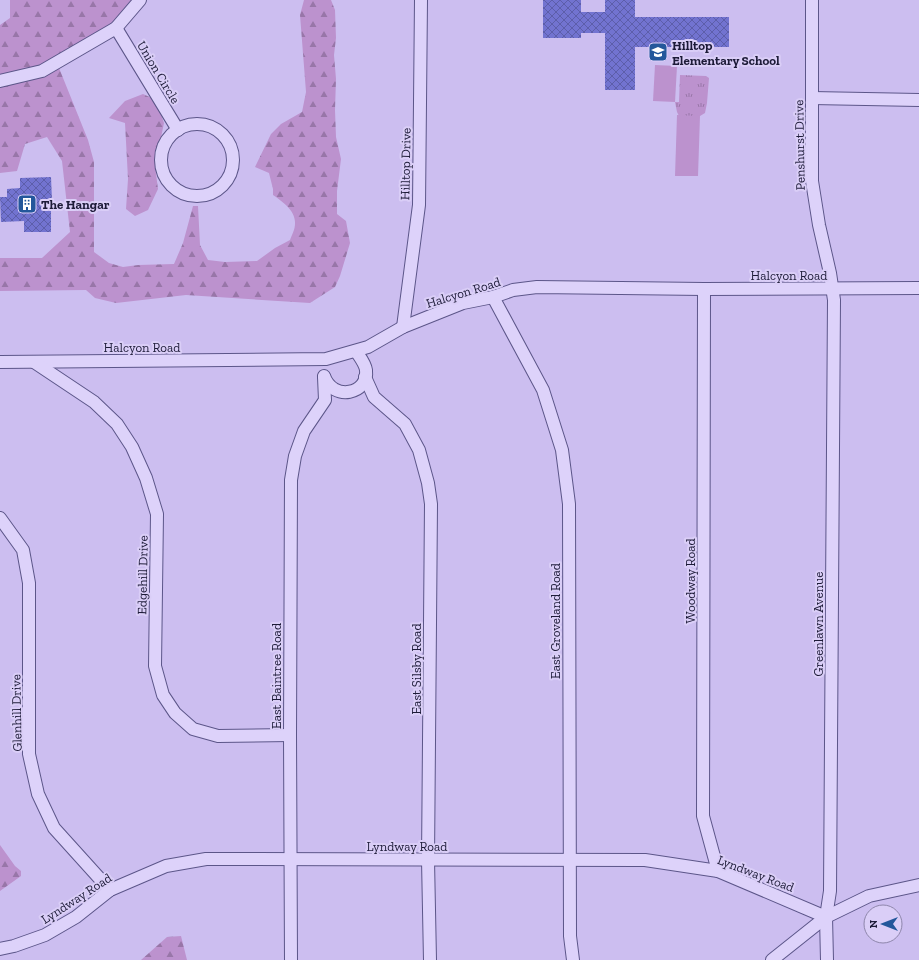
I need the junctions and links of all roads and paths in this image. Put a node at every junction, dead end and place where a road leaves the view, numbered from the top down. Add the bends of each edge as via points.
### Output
1 (140, 0) edge
2 (421, 0) edge
3 (812, 0) edge
4 (116, 28) junction
5 (0, 82) edge
6 (812, 98) junction
7 (919, 100) edge
8 (178, 130) junction
9 (832, 288) junction
10 (919, 288) edge
11 (704, 289) junction
12 (494, 298) junction
13 (403, 327) junction
14 (356, 351) junction
15 (326, 359) junction
16 (0, 362) edge
17 (34, 362) junction
18 (324, 377) junction
19 (365, 377) junction
20 (348, 392) junction
21 (374, 396) junction
22 (325, 400) junction
23 (0, 518) edge
24 (290, 735) junction
25 (291, 859) junction
26 (428, 860) junction
27 (569, 860) junction
28 (718, 871) junction
29 (919, 885) edge
30 (110, 890) junction
31 (826, 917) junction
32 (0, 949) edge
33 (291, 960) edge
34 (430, 960) edge
35 (573, 960) edge
36 (772, 960) edge
37 (827, 960) edge

1 - 4 street
2 - 13 street, Hilltop Drive via 419,205
3 - 6 street, Penshurst Drive
4 - 5 street via 42,71
4 - 8 street, Union Circle
6 - 7 street
6 - 9 street, Penshurst Drive via 812,181
8 - 8 street via 168,138 162,149 162,171 166,180 185,195 206,195 214,192 225,182 232,166 232,152 226,140 209,126 194,124
9 - 10 street, Halcyon Road
9 - 11 street, Halcyon Road
9 - 31 street, Greenlawn Avenue via 834,300 830,883
11 - 12 street, Halcyon Road via 537,287 513,290
11 - 28 street, Woodway Road via 703,816
12 - 13 street, Halcyon Road via 463,304
12 - 27 street, East Groveland Road via 543,390 562,450 569,504
13 - 14 street, Halcyon Road
14 - 15 street, Halcyon Road
14 - 19 street via 366,370
15 - 17 street, Halcyon Road
15 - 18 street
16 - 17 street, Halcyon Road
17 - 24 street, Edgehill Drive via 94,402 117,424 132,447 146,478 157,514 155,666 163,696 175,713 192,729 218,736
18 - 20 street via 338,392
18 - 22 street
19 - 20 street via 358,388
19 - 21 street, East Silsby Road
20 - 21 street
20 - 22 street
21 - 26 street, East Silsby Road via 405,424 419,450 428,483 431,512
22 - 24 street, East Baintree Road via 304,431 295,456 291,480
23 - 30 street, Glenhill Drive via 22,550 29,583 29,754 38,794 54,828
24 - 25 street, East Baintree Road
25 - 26 street, Lyndway Road
25 - 30 street, Lyndway Road via 206,859 166,866
25 - 33 street, East Baintree Road
26 - 27 street, Lyndway Road
26 - 34 street, East Silsby Road
27 - 28 street, Lyndway Road via 645,860
27 - 35 street, East Groveland Road via 570,936
28 - 31 street, Lyndway Road
29 - 31 street via 869,896
30 - 32 street, Lyndway Road via 76,917 45,935
31 - 36 street
31 - 37 street, Greenlawn Avenue

